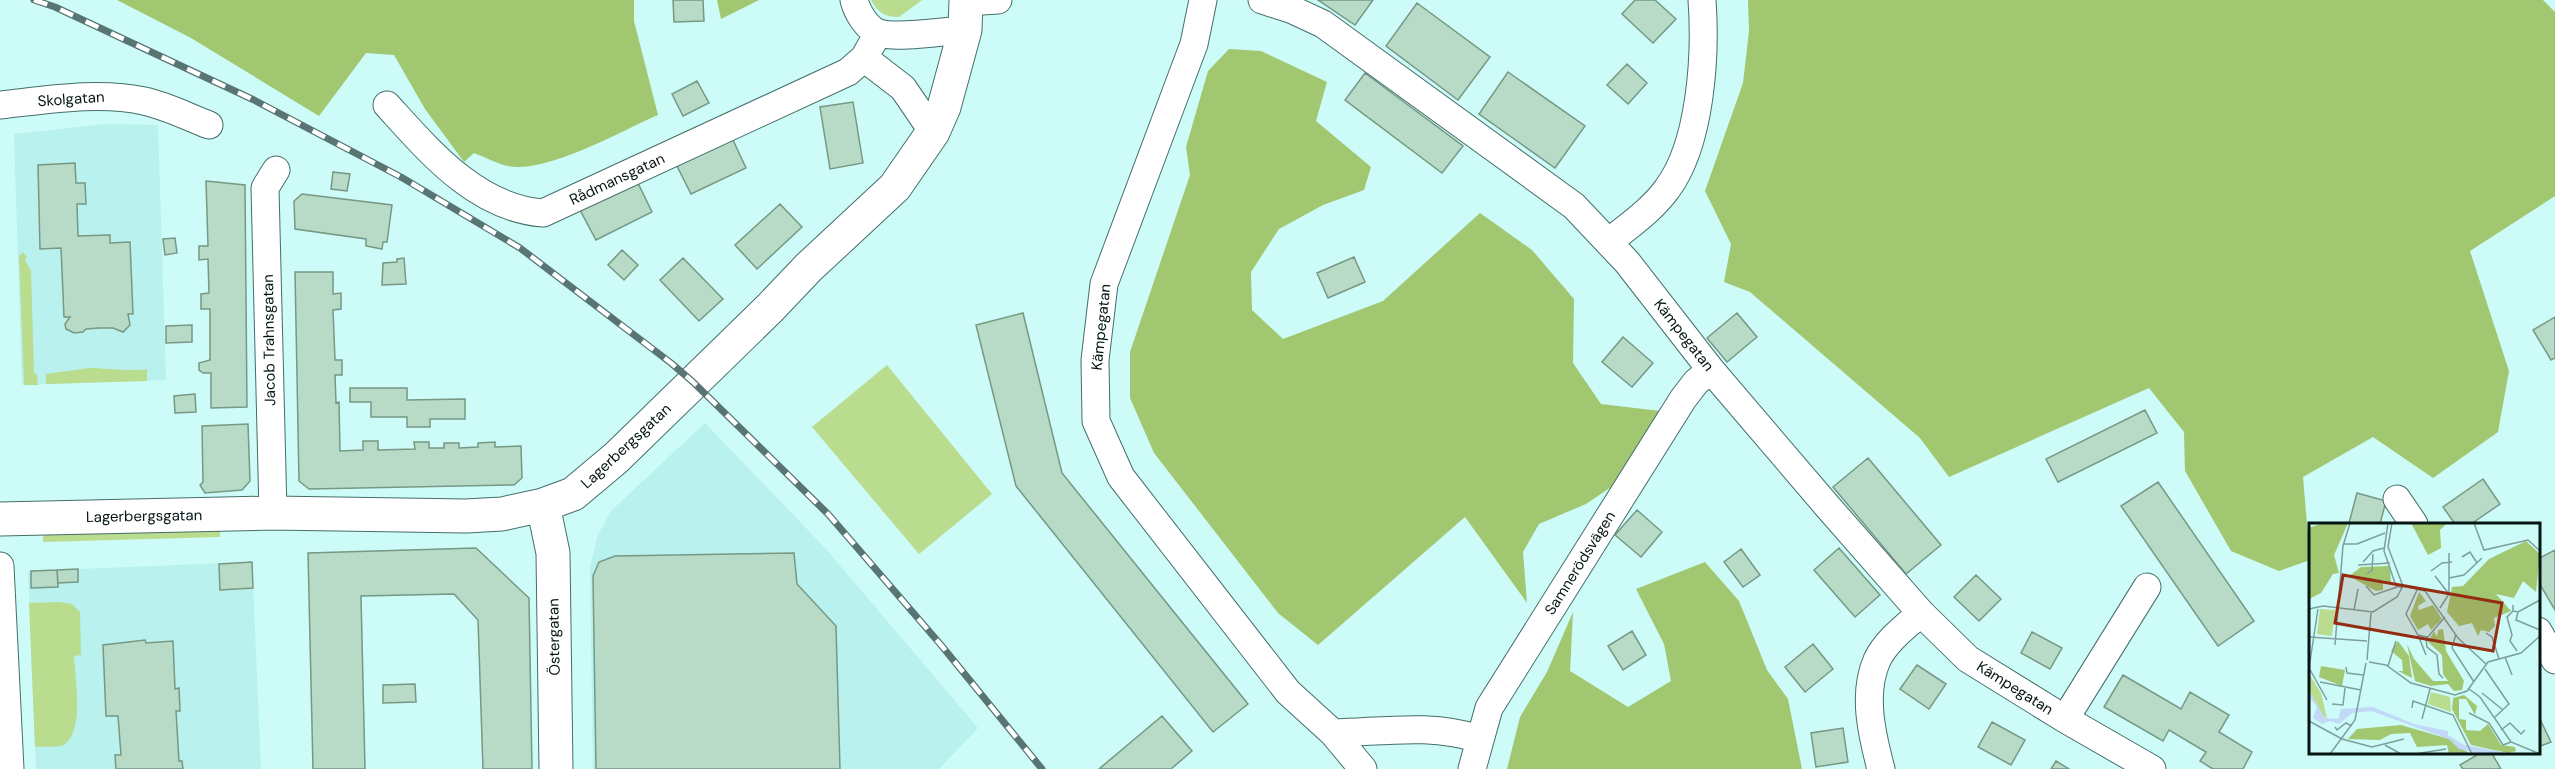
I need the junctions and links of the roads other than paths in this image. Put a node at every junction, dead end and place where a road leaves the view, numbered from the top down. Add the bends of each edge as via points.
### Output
1 (854, 0) edge
2 (1203, 0) edge
3 (1262, 0) edge
4 (1698, 1) edge
5 (974, 8) edge
6 (878, 33) junction
7 (864, 58) junction
8 (0, 105) edge
9 (387, 105) dead end
10 (209, 125) dead end
11 (933, 132) junction
12 (276, 170) dead end
13 (1608, 242) junction
14 (1711, 370) junction
15 (2397, 499) dead end
16 (543, 505) junction
17 (273, 513) junction
18 (0, 519) edge
19 (2413, 523) edge
20 (0, 566) edge
21 (2147, 587) dead end
22 (1921, 613) junction
23 (2540, 634) edge
24 (2555, 660) edge
25 (2065, 719) junction
26 (1333, 733) junction
27 (1479, 739) junction
28 (10, 769) edge
29 (556, 769) edge
30 (1363, 769) edge
31 (1472, 769) edge
32 (1881, 769) edge
33 (2152, 769) edge

1 - 6 street via 865,23
2 - 26 street, Kämpegatan via 1194,44 1104,284 1095,360 1096,421 1121,477 1288,692
3 - 13 street, Kämpegatan via 1323,24 1574,206
4 - 13 street via 1702,68 1692,133 1668,188
5 - 6 street via 897,34
5 - 11 street, Lagerbergsgatan
6 - 7 street, Rådmansgatan
7 - 9 street, Rådmansgatan via 848,72 543,213 522,212 454,174
7 - 11 street via 903,88
8 - 10 street, Skolgatan via 108,96 162,106
11 - 16 street, Lagerbergsgatan via 895,187 616,458 573,494
12 - 17 street, Jacob Trahnsgatan via 265,188
13 - 14 street, Kämpegatan
14 - 22 street, Kämpegatan
14 - 27 street, Samnerödsvägen via 1696,381 1683,399 1489,708
15 - 19 street
16 - 17 street, Lagerbergsgatan via 502,514 466,516
16 - 29 street, Östergatan via 553,553
17 - 18 street, Lagerbergsgatan
20 - 28 street
21 - 25 street, Kämpegatan
22 - 25 street, Kämpegatan via 1968,659
22 - 32 street via 1885,648 1871,682 1873,735
23 - 24 street
25 - 33 street, Kämpegatan
26 - 27 street via 1418,728
26 - 30 street, Kämpegatan
27 - 31 street, Samnerödsvägen

